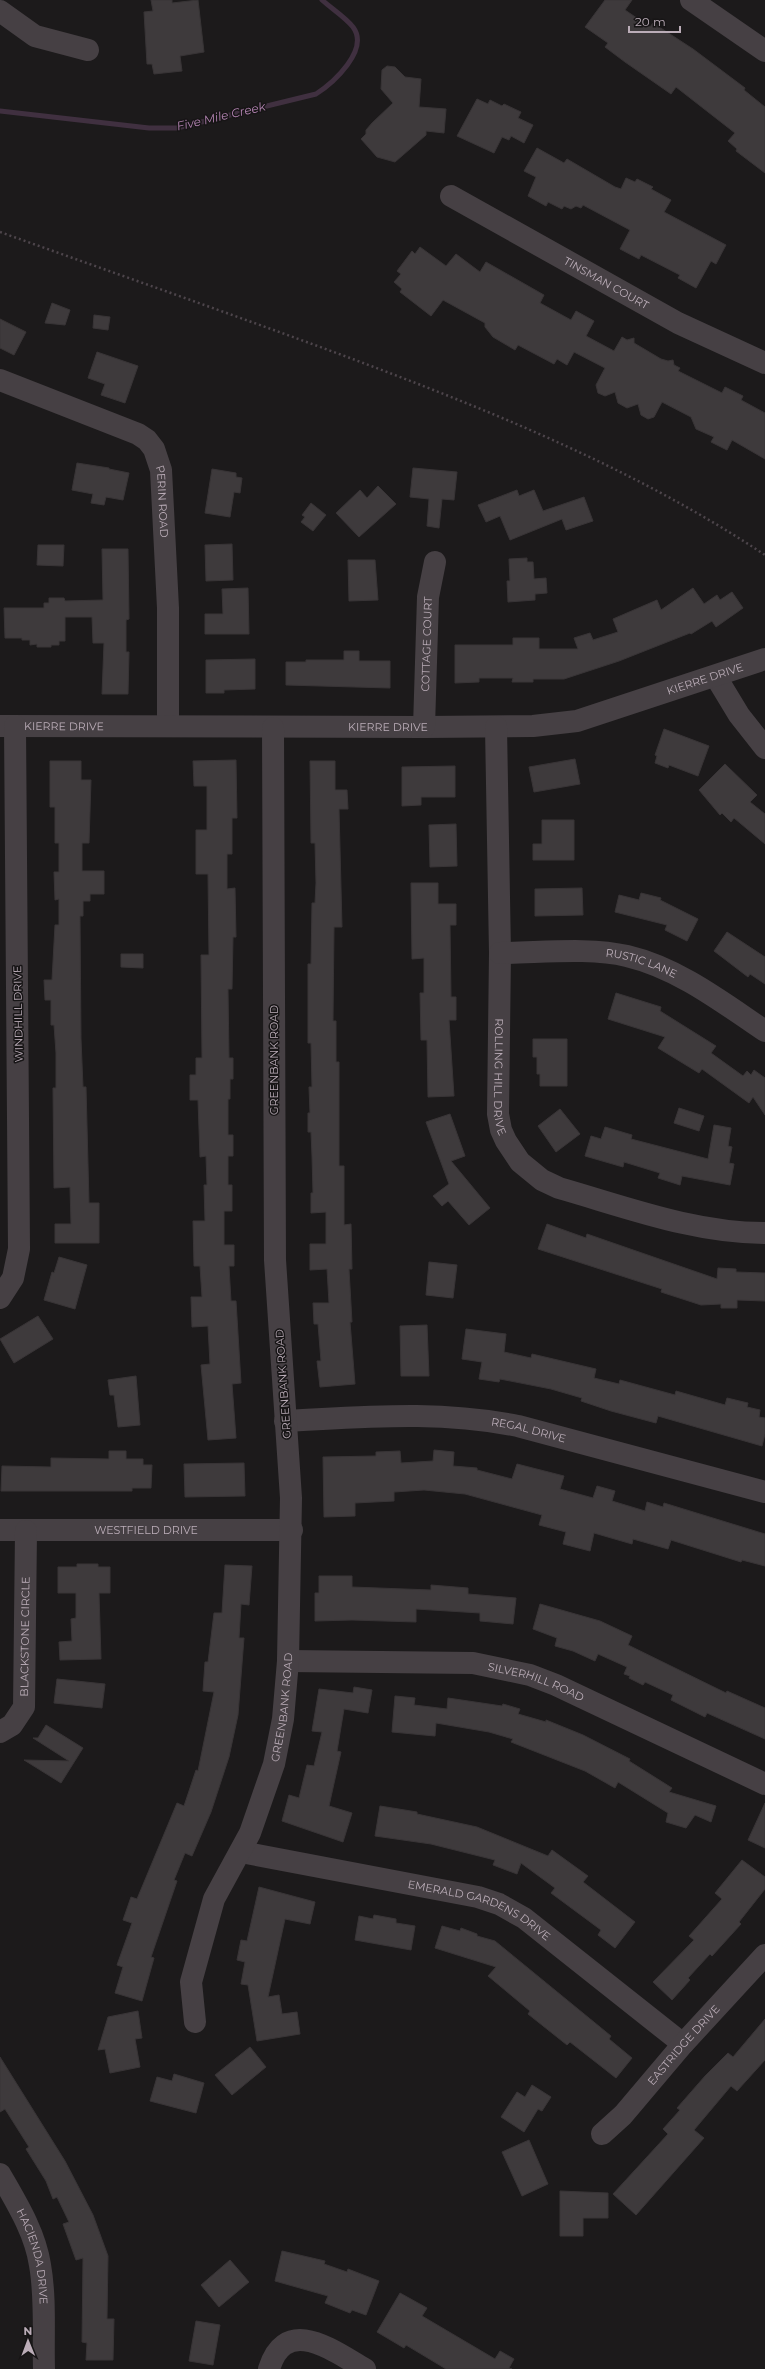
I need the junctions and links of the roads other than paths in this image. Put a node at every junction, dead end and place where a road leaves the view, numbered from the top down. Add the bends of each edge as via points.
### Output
1 (691, 0) edge
2 (0, 11) edge
3 (88, 50) dead end
4 (765, 51) edge
5 (451, 196) dead end
6 (765, 363) edge
7 (0, 380) edge
8 (435, 562) dead end
9 (765, 659) edge
10 (716, 677) junction
11 (8, 726) edge
12 (168, 726) junction
13 (424, 727) junction
14 (496, 727) junction
15 (273, 728) junction
16 (765, 748) edge
17 (500, 953) junction
18 (765, 1031) edge
19 (765, 1233) edge
20 (0, 1298) edge
21 (285, 1421) junction
22 (765, 1492) edge
23 (0, 1530) edge
24 (26, 1530) junction
25 (292, 1530) junction
26 (288, 1661) junction
27 (0, 1732) edge
28 (765, 1784) edge
29 (241, 1852) junction
30 (765, 1955) edge
31 (195, 2022) dead end
32 (683, 2044) junction
33 (602, 2134) dead end
34 (0, 2174) edge
35 (9, 2208) edge
36 (44, 2369) edge
37 (269, 2369) edge
38 (365, 2369) edge

1 - 4 street
2 - 3 street via 35,36
5 - 6 street, TINSMAN COURT via 678,323
7 - 12 street, PERIN ROAD via 138,434 154,449 162,480 168,608
8 - 13 street, COTTAGE COURT via 428,597
9 - 10 street, KIERRE DRIVE
10 - 14 street, KIERRE DRIVE via 577,721
10 - 16 street via 739,715
11 - 12 street, KIERRE DRIVE
11 - 20 street, WINDHILL DRIVE via 19,1249 13,1278
12 - 15 street, KIERRE DRIVE
13 - 14 street, KIERRE DRIVE
13 - 15 street, KIERRE DRIVE
14 - 17 street, ROLLING HILL DRIVE
15 - 21 street, GREENBANK ROAD via 275,1260
17 - 18 street, RUSTIC LANE via 614,954 656,964 677,974
17 - 19 street, ROLLING HILL DRIVE via 496,1098 501,1130 520,1162 542,1180 559,1188 696,1226 740,1233
21 - 22 street, REGAL DRIVE via 413,1414 485,1419
21 - 25 street, GREENBANK ROAD
23 - 24 street, WESTFIELD DRIVE
24 - 25 street, WESTFIELD DRIVE
24 - 27 street, BLACKSTONE CIRCLE via 24,1707 12,1725
25 - 26 street, GREENBANK ROAD
26 - 28 street, SILVERHILL ROAD via 473,1663 530,1675
26 - 29 street, GREENBANK ROAD via 283,1719 274,1764
29 - 31 street, GREENBANK ROAD via 214,1899 195,1967 191,1982
29 - 32 street, EMERALD GARDENS DRIVE via 460,1893 499,1904 524,1918
30 - 32 street, EASTRIDGE DRIVE
32 - 33 street, EASTRIDGE DRIVE via 623,2115
34 - 35 street, HACIENDA DRIVE
35 - 36 street, HACIENDA DRIVE via 30,2230 40,2264 44,2311
37 - 38 street via 277,2350 284,2343 293,2340 312,2341

